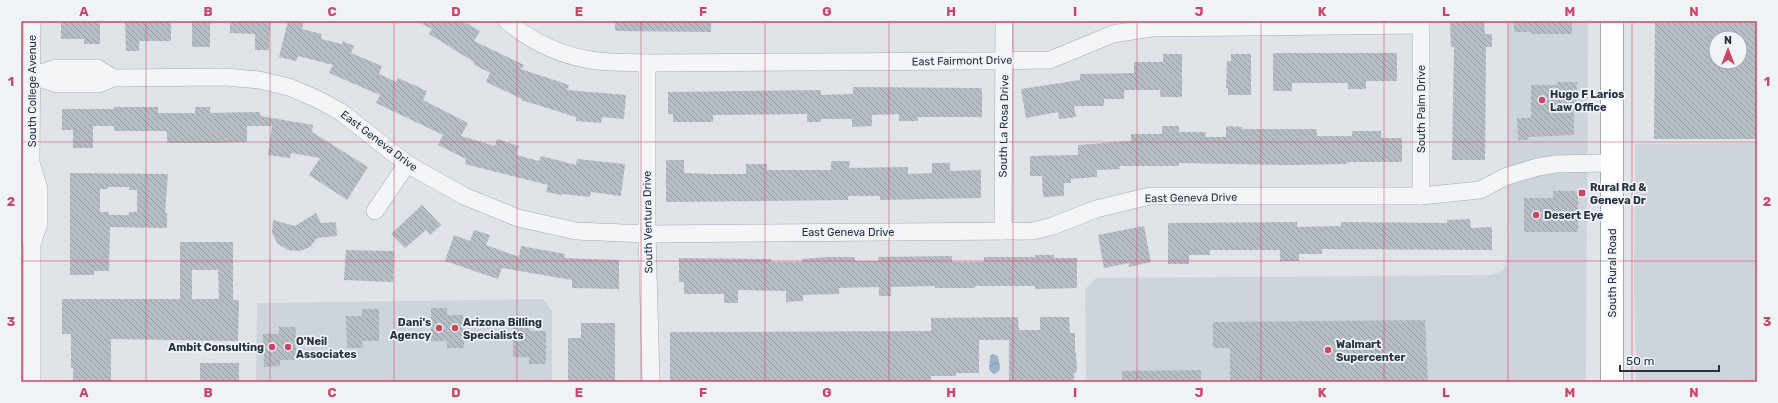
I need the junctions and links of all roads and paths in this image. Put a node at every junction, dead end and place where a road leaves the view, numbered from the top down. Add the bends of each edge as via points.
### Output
1 (32, 21) edge
2 (507, 21) edge
3 (1004, 21) edge
4 (1612, 21) edge
5 (1421, 23) edge
6 (1004, 61) junction
7 (647, 63) junction
8 (32, 76) junction
9 (26, 162) edge
10 (1612, 163) junction
11 (407, 164) junction
12 (1421, 196) junction
13 (375, 211) dead end
14 (1003, 231) junction
15 (647, 234) junction
16 (26, 330) edge
17 (32, 382) edge
18 (651, 382) edge
19 (1612, 382) edge

1 - 8 street, South College Avenue
2 - 7 street, East Fairmont Drive via 521,33 557,52 598,61
3 - 6 street, South La Rosa Drive
4 - 10 main road, South Rural Road
5 - 6 street, East Fairmont Drive via 1151,28 1113,34 1050,60
5 - 12 street, South Palm Drive
6 - 7 street, East Fairmont Drive
6 - 14 street, South La Rosa Drive
7 - 15 street, South Ventura Drive
8 - 9 street, South College Avenue
8 - 11 street, East Geneva Drive via 56,68 96,68 113,78 226,77 259,80 289,87 341,112
9 - 16 street, South College Avenue via 39,189 39,224 32,243
10 - 12 street, East Geneva Drive via 1550,165 1507,176 1480,190
10 - 19 main road, South Rural Road
11 - 13 street
11 - 15 street, East Geneva Drive via 464,196 518,218 576,231
12 - 14 street, East Geneva Drive via 1150,196 1096,209 1033,231
14 - 15 street, East Geneva Drive
15 - 18 street, South Ventura Drive
16 - 17 street, South College Avenue

